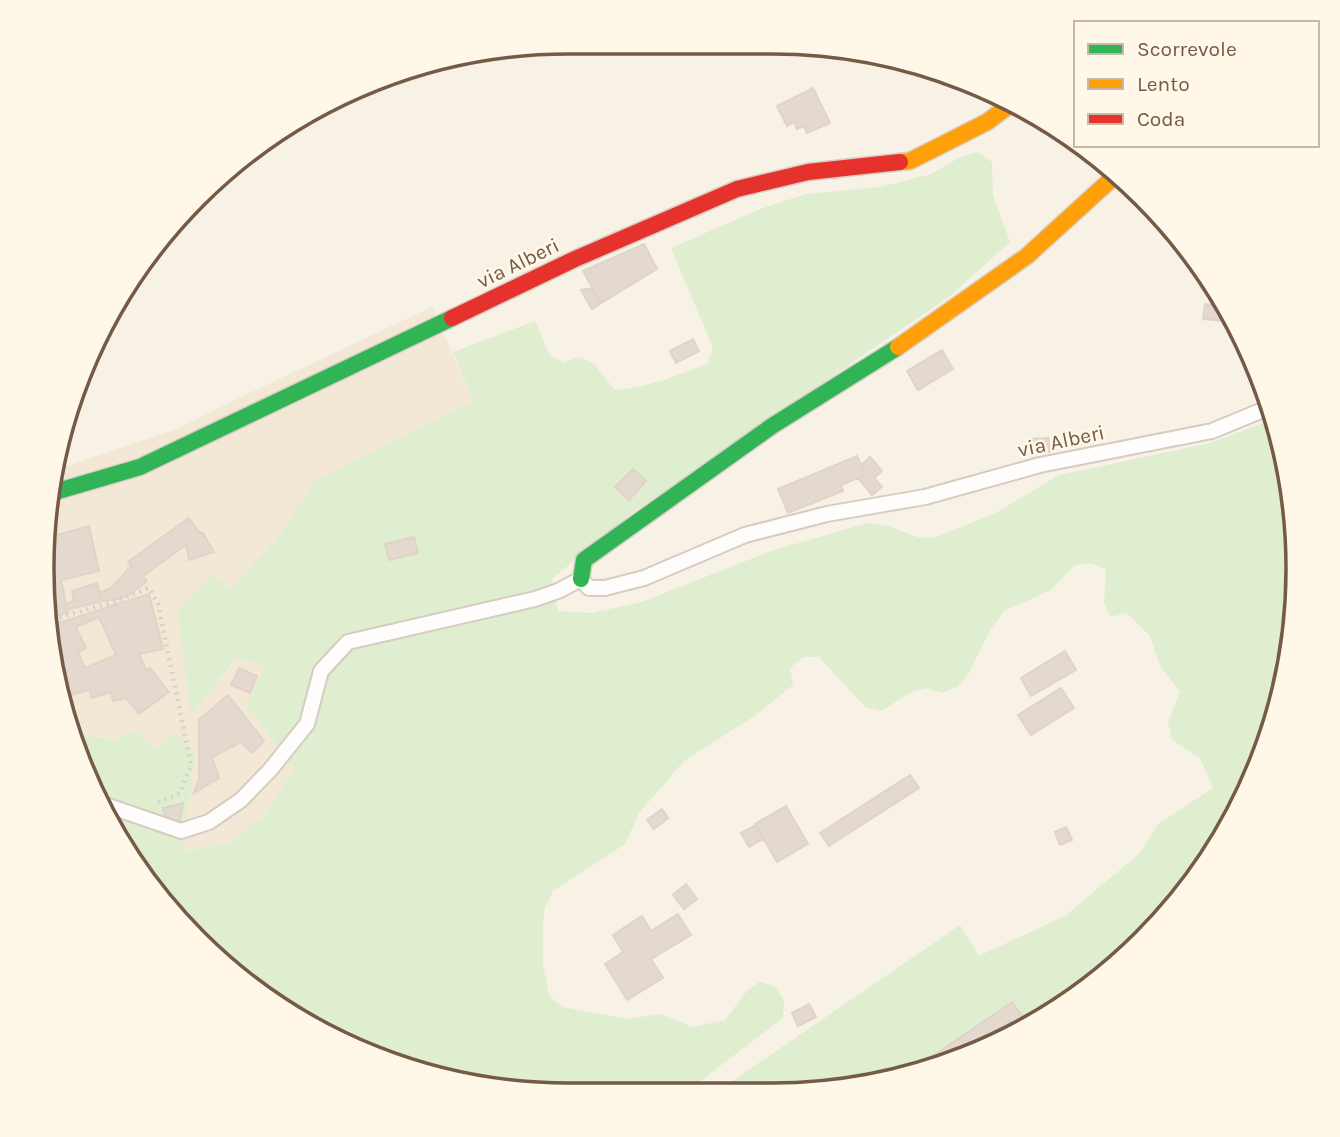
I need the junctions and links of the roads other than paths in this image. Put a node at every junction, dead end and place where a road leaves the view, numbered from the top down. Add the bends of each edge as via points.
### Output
1 (1004, 110) edge
2 (1110, 181) edge
3 (1260, 411) edge
4 (60, 491) edge
5 (582, 579) junction
6 (113, 808) edge

1 - 4 street, via Alberi via 910,161 808,172 737,190 575,259 139,467
2 - 5 street via 1027,256 876,362 772,426 584,560
3 - 5 lane, via Alberi via 1212,431 1040,465 925,497 827,514 745,535 644,578 606,588 589,588
5 - 6 lane via 535,599 348,642 321,671 307,724 270,771 241,800 209,822 181,831

